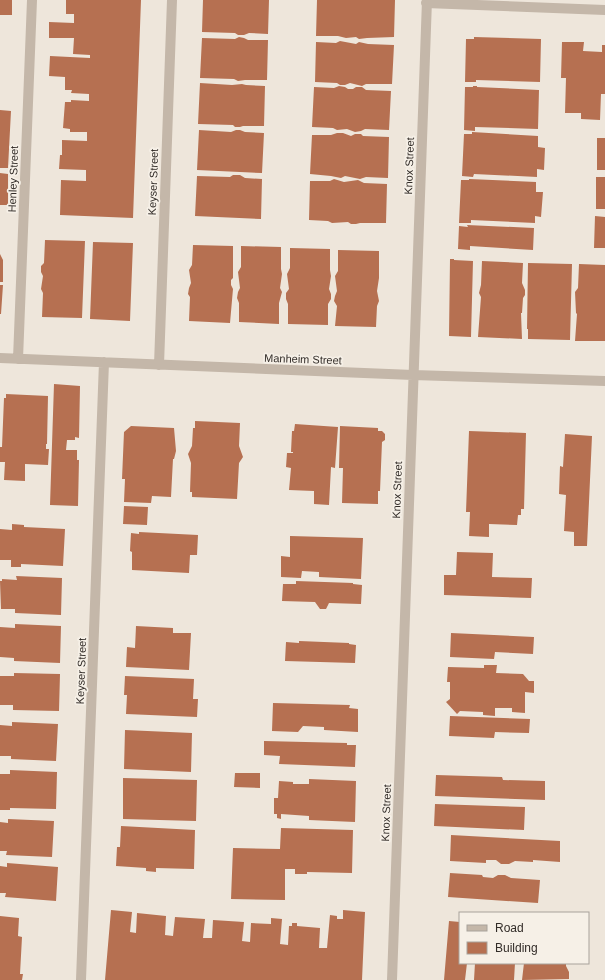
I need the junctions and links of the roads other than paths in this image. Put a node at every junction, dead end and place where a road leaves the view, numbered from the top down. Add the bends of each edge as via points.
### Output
1 (32, 0) edge
2 (172, 0) edge
3 (426, 2) edge
4 (605, 10) edge
5 (0, 358) edge
6 (18, 359) junction
7 (104, 362) junction
8 (159, 365) junction
9 (413, 375) junction
10 (605, 381) edge
11 (81, 980) edge
12 (392, 980) edge

1 - 6 street, Henley Street
2 - 8 street, Keyser Street
3 - 4 street
3 - 9 street, Knox Street
5 - 6 street, Manheim Street
6 - 7 street, Manheim Street
7 - 8 street, Manheim Street
7 - 11 street, Keyser Street
8 - 9 street, Manheim Street
9 - 10 street, Manheim Street
9 - 12 street, Knox Street

